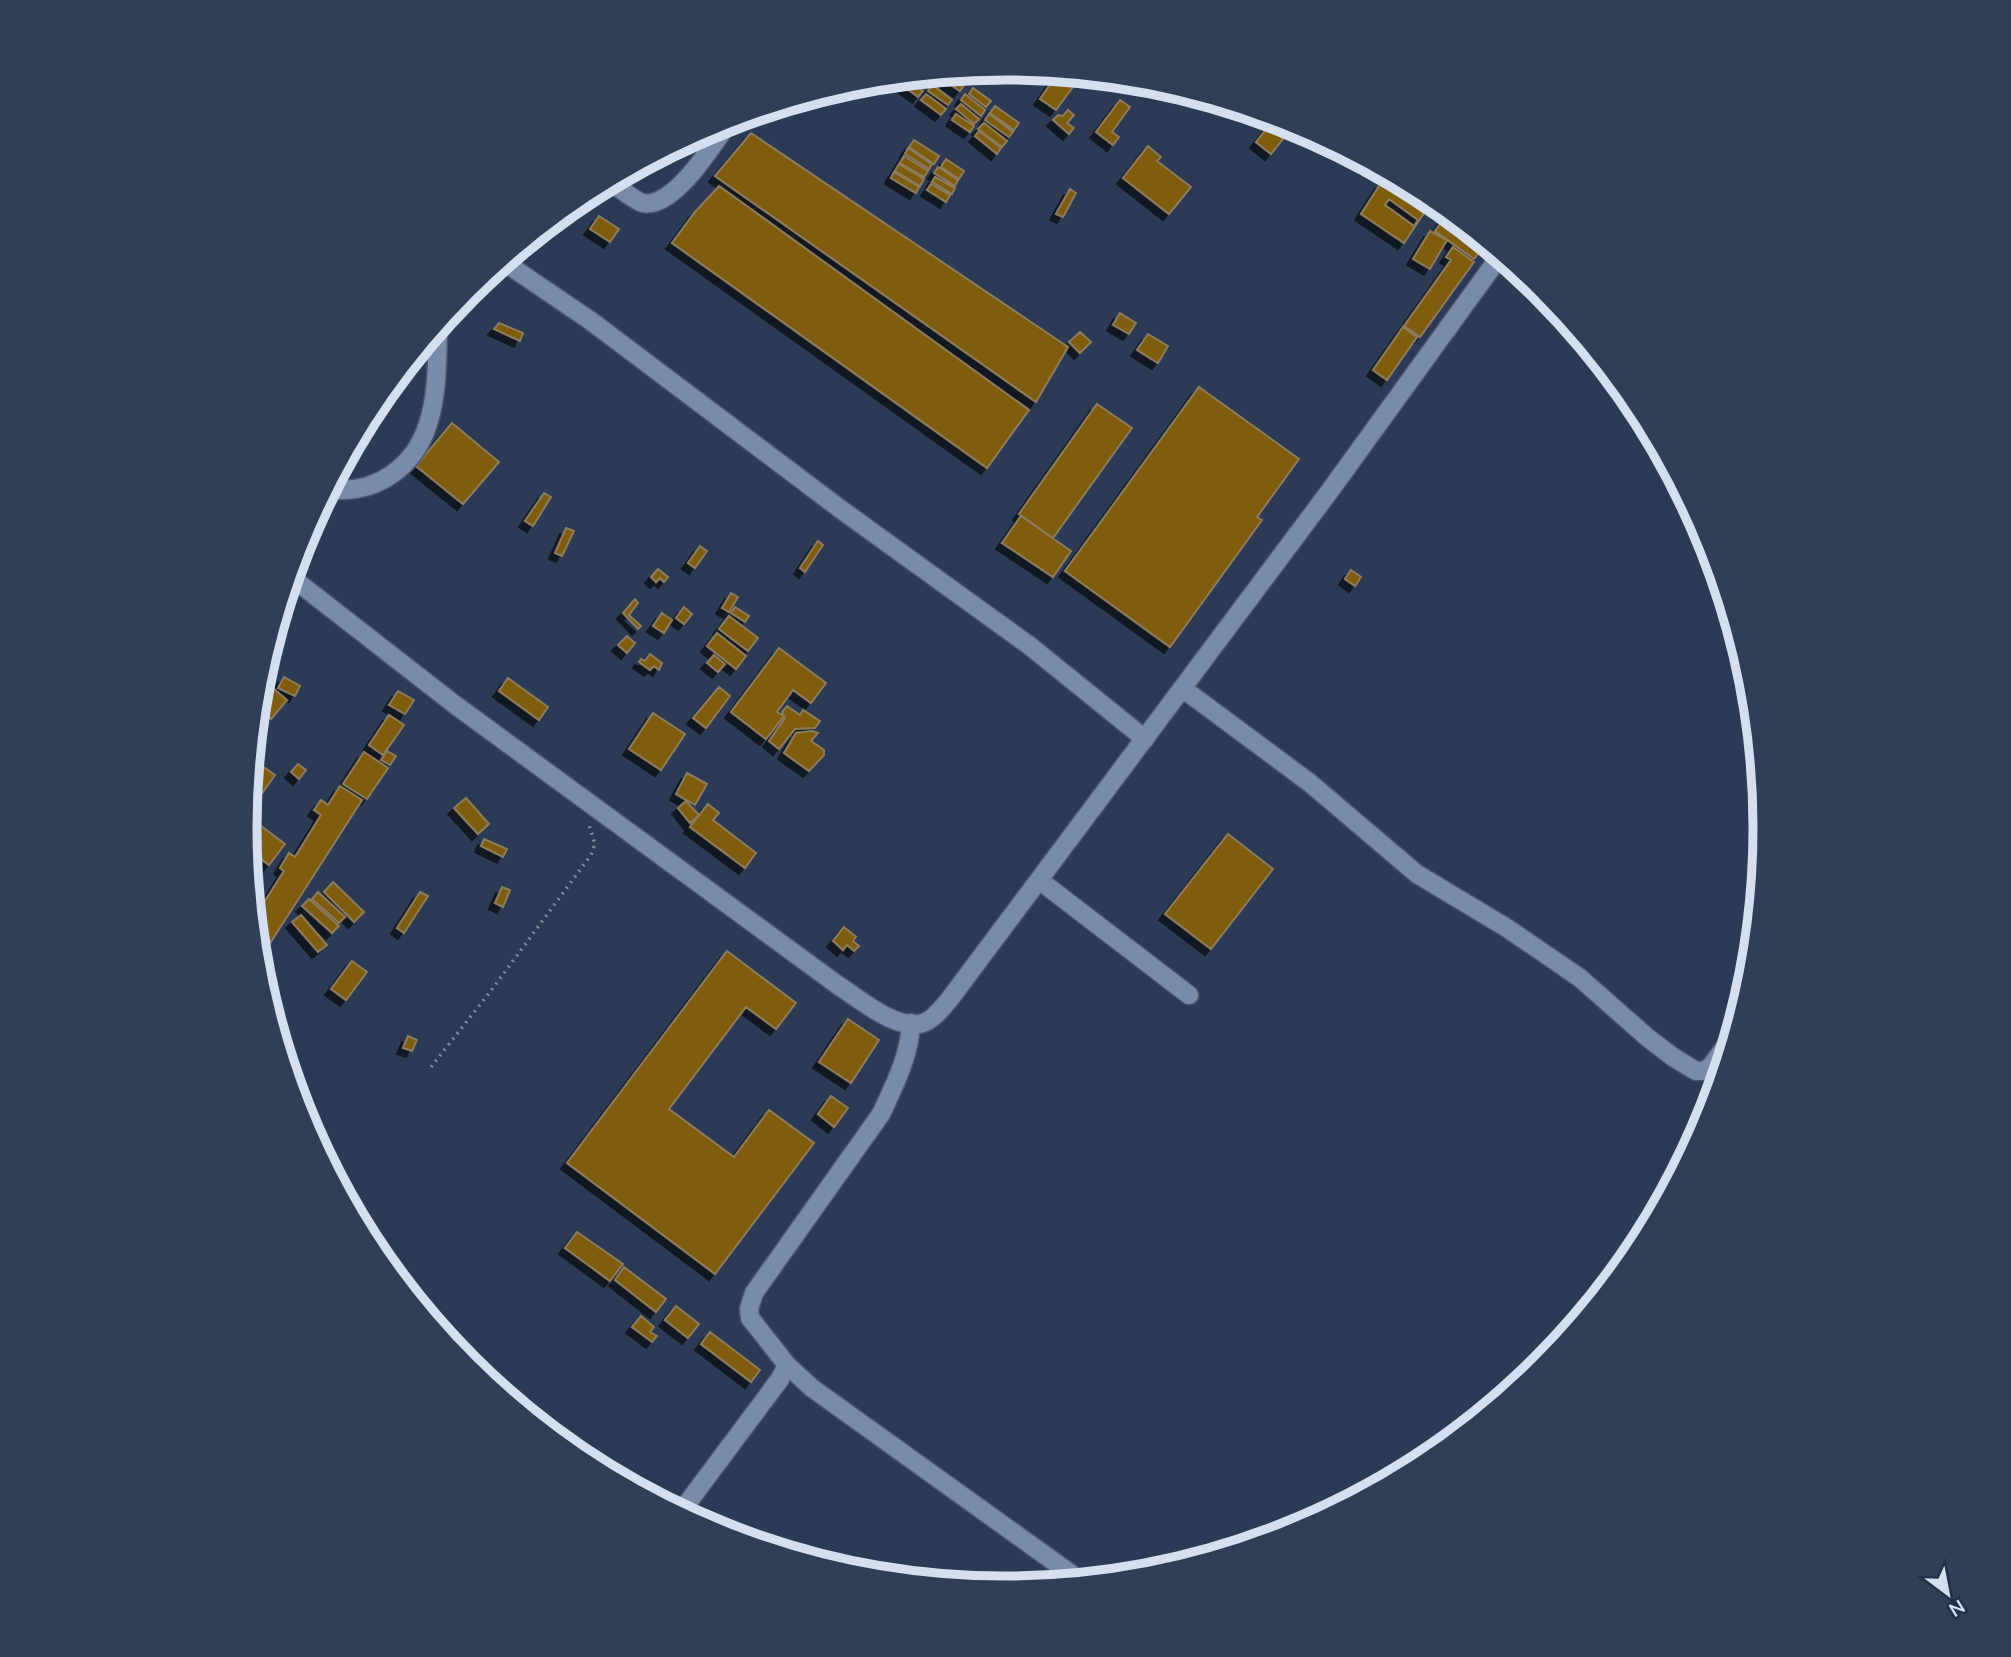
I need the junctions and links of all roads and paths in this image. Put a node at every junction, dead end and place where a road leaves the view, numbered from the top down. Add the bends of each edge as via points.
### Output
1 (716, 138) edge
2 (620, 188) edge
3 (1495, 263) edge
4 (511, 267) edge
5 (437, 342) edge
6 (339, 490) edge
7 (299, 583) edge
8 (1182, 688) junction
9 (1145, 739) junction
10 (594, 807) junction
11 (1039, 880) junction
12 (1189, 995) dead end
13 (911, 1024) junction
14 (1718, 1057) edge
15 (431, 1067) dead end
16 (787, 1365) junction
17 (686, 1504) edge
18 (1071, 1573) edge

1 - 2 lane via 676,190 659,201 643,203
3 - 8 lane
4 - 9 lane via 1030,646
5 - 6 lane via 428,424 409,460 380,484
7 - 10 lane
8 - 9 lane
8 - 14 lane via 1310,783 1417,874 1580,978 1673,1057 1696,1071 1704,1071
9 - 11 lane
10 - 13 lane via 839,986 895,1021
10 - 15 path via 589,824 592,855
11 - 12 lane
11 - 13 lane via 949,1000 926,1021
13 - 16 lane via 908,1048 881,1114 754,1293 750,1318
16 - 17 lane
16 - 18 lane via 909,1460

